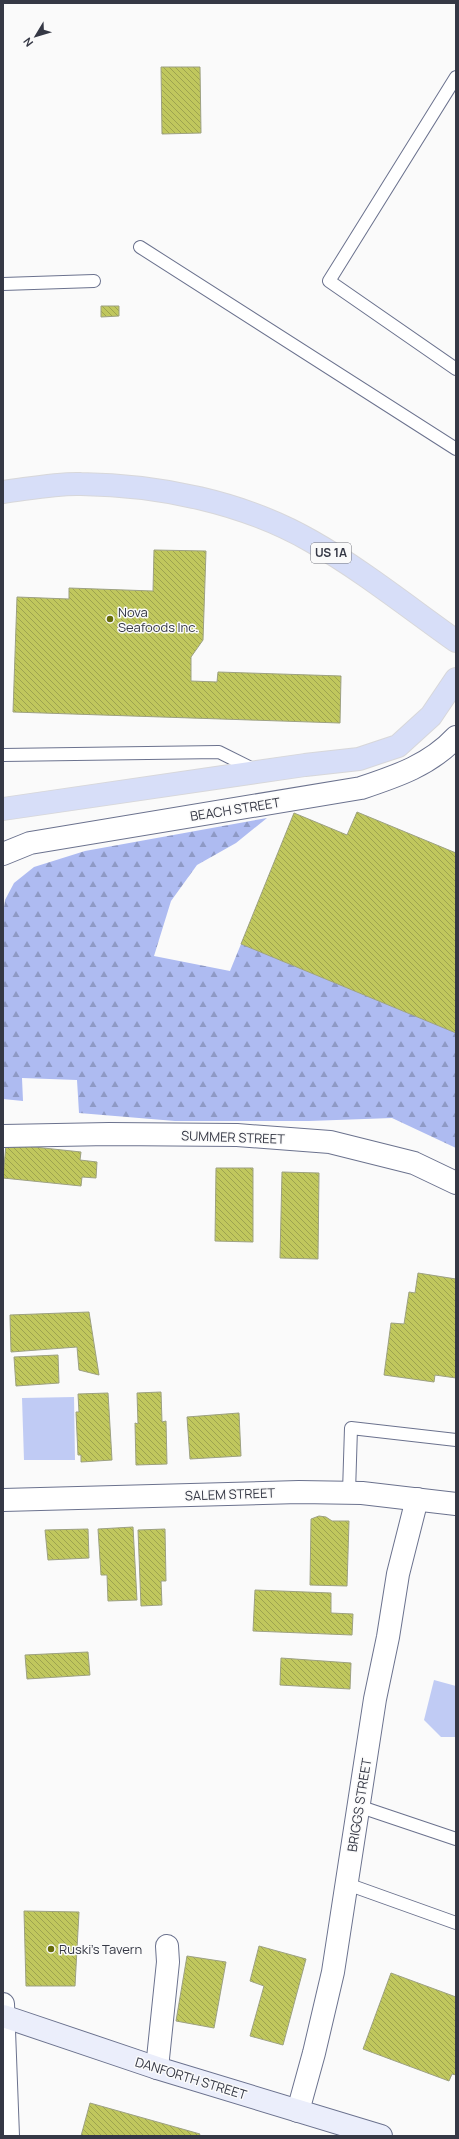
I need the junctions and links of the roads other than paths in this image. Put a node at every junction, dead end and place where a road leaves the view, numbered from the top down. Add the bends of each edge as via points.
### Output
1 (456, 77) edge
2 (140, 247) dead end
3 (94, 281) dead end
4 (3, 284) edge
5 (456, 368) edge
6 (456, 450) edge
7 (3, 492) edge
8 (456, 641) edge
9 (456, 679) edge
10 (456, 737) edge
11 (3, 755) edge
12 (258, 772) junction
13 (3, 809) edge
14 (3, 854) edge
15 (3, 1136) edge
16 (456, 1183) edge
17 (456, 1440) edge
18 (350, 1492) junction
19 (417, 1499) junction
20 (3, 1500) edge
21 (456, 1504) edge
22 (358, 1806) junction
23 (456, 1839) edge
24 (347, 1884) junction
25 (456, 1923) edge
26 (167, 1946) dead end
27 (3, 2012) edge
28 (157, 2068) junction
29 (298, 2111) junction
30 (8, 2136) edge
31 (381, 2136) edge

1 - 5 lane via 329,281
2 - 6 lane
3 - 4 lane
7 - 8 main road, US 1A via 80,484 190,495 252,513 311,541 363,574
9 - 12 main road via 431,716 398,746 359,759
10 - 14 street, BEACH STREET via 442,752 404,774 361,788 30,843
11 - 12 lane via 219,752
12 - 13 main road
15 - 16 street, SUMMER STREET via 237,1135 330,1142 414,1163
17 - 18 lane via 351,1428
18 - 19 street, SALEM STREET
18 - 20 street, SALEM STREET
19 - 21 street, SALEM STREET
19 - 22 street, BRIGGS STREET via 398,1574
22 - 23 lane
22 - 24 street, BRIGGS STREET
24 - 25 lane
24 - 29 street, BRIGGS STREET via 333,1972
26 - 28 street via 168,1962
27 - 28 street, DANFORTH STREET
27 - 30 street
28 - 29 street, DANFORTH STREET
29 - 31 street, DANFORTH STREET

